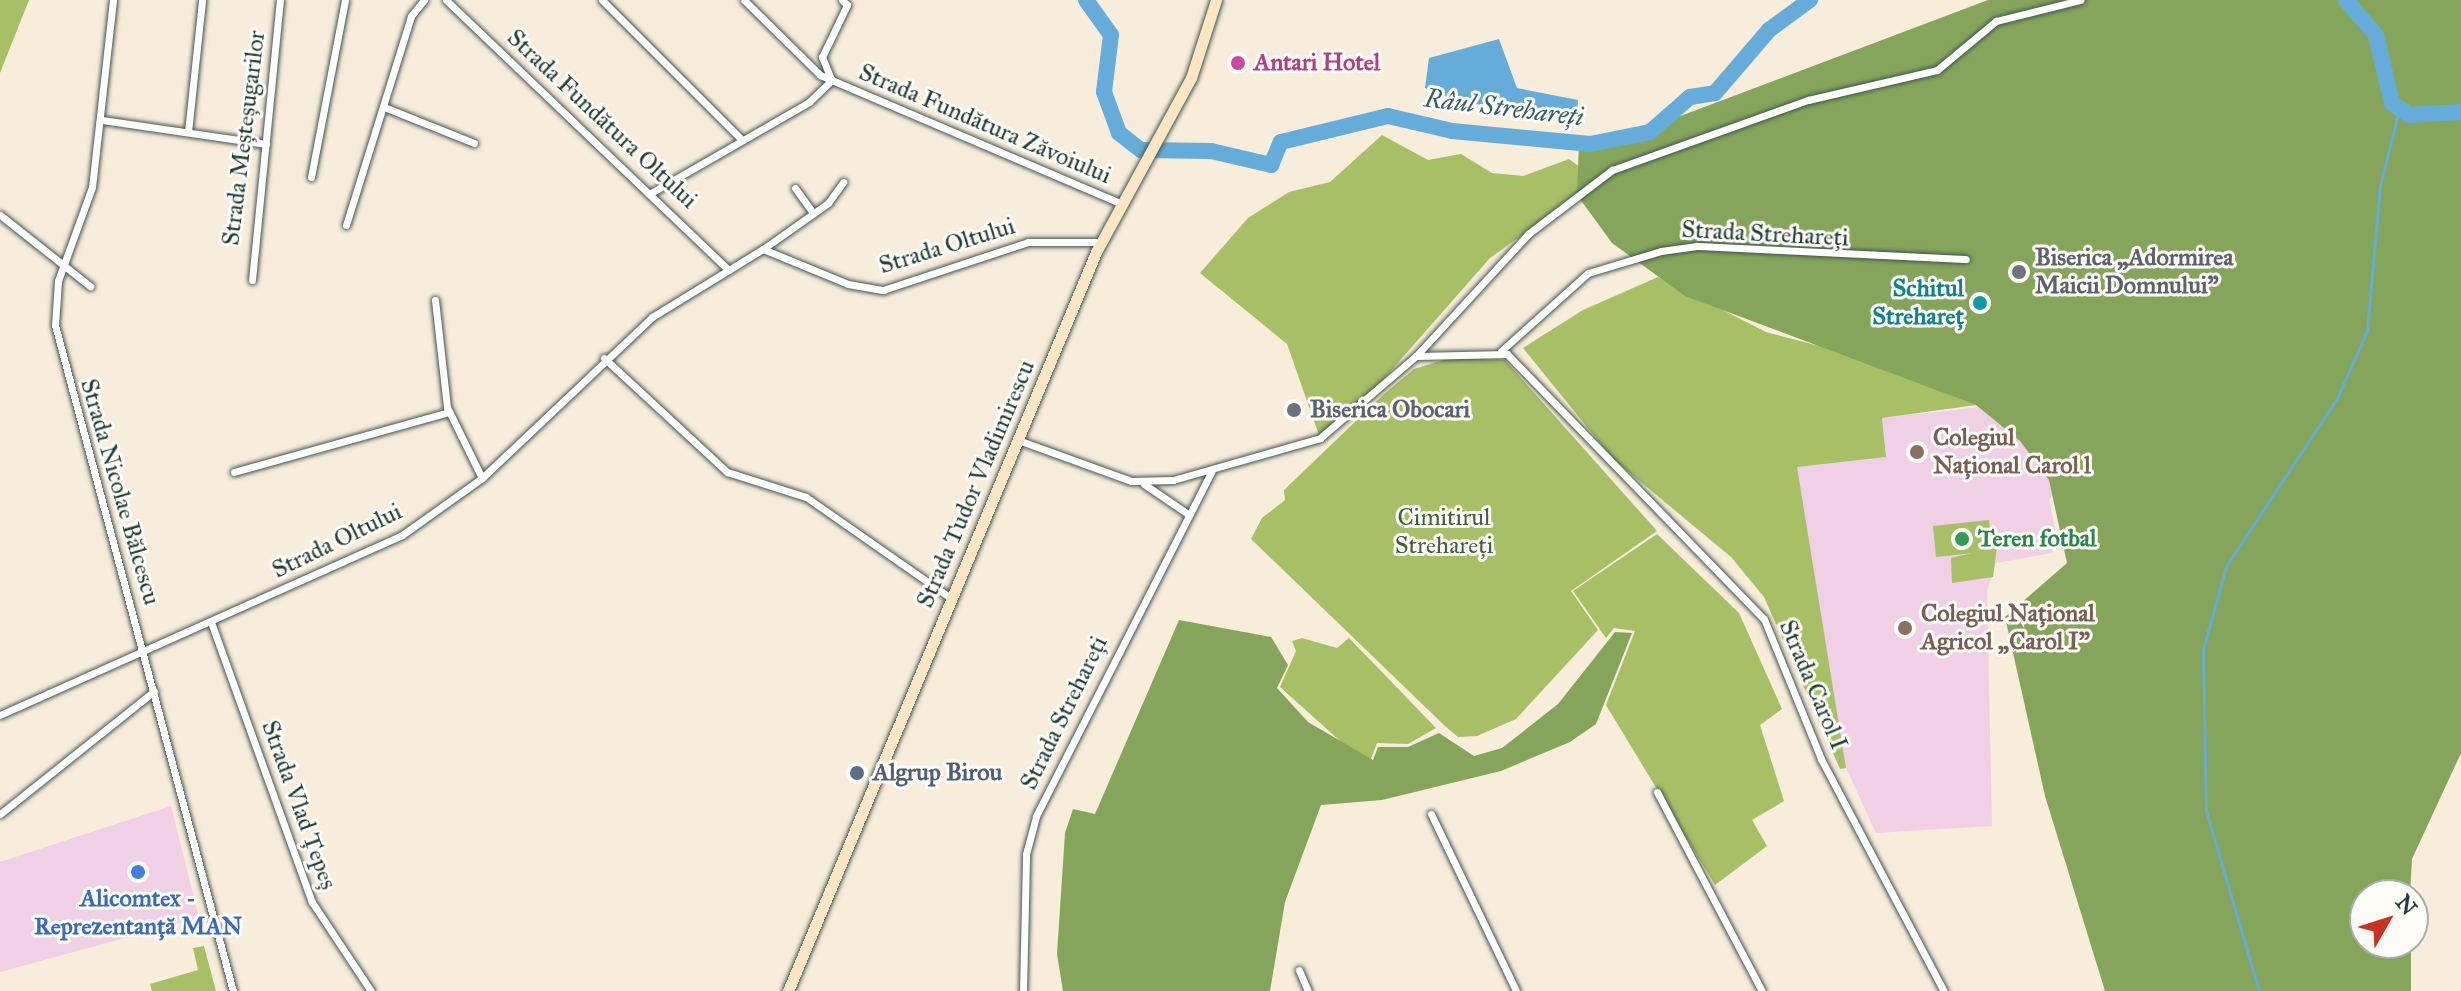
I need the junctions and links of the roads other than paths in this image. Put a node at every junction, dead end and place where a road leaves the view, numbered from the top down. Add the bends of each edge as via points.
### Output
1 (113, 0) edge
2 (202, 0) edge
3 (280, 0) edge
4 (345, 0) edge
5 (424, 0) edge
6 (446, 0) edge
7 (602, 0) edge
8 (744, 0) edge
9 (842, 0) edge
10 (1216, 0) edge
11 (2080, 0) edge
12 (832, 80) junction
13 (384, 107) junction
14 (102, 120) junction
15 (188, 132) junction
16 (741, 139) junction
17 (474, 143) dead end
18 (266, 144) junction
19 (311, 177) dead end
20 (843, 182) dead end
21 (795, 188) dead end
22 (651, 193) junction
23 (1122, 204) junction
24 (813, 213) junction
25 (0, 215) edge
26 (346, 225) dead end
27 (1101, 242) junction
28 (763, 249) junction
29 (1966, 259) dead end
30 (64, 265) junction
31 (729, 270) junction
32 (252, 280) dead end
33 (90, 286) dead end
34 (435, 300) dead end
35 (1501, 351) junction
36 (1416, 356) junction
37 (604, 358) junction
38 (449, 412) junction
39 (1018, 440) junction
40 (234, 472) dead end
41 (1211, 472) junction
42 (482, 478) junction
43 (1144, 484) junction
44 (1188, 514) junction
45 (952, 599) junction
46 (211, 622) junction
47 (143, 649) junction
48 (154, 691) junction
49 (0, 715) edge
50 (1657, 792) dead end
51 (0, 814) edge
52 (1431, 814) dead end
53 (1299, 970) dead end
54 (233, 991) edge
55 (371, 991) edge
56 (788, 991) edge
57 (1023, 991) edge
58 (1308, 991) edge
59 (1516, 991) edge
60 (1762, 991) edge
61 (1944, 991) edge

1 - 14 street, Strada Nicolae Bălcescu
2 - 15 street
3 - 18 street, Strada Meșteșugarilor
4 - 19 street
5 - 13 street via 411,16
6 - 22 street, Strada Fundătura Oltului
7 - 16 street
8 - 12 street, Strada Fundătura Zăvoiului via 788,49
9 - 12 street via 847,5 822,57
10 - 23 main road, Strada Tudor Vladimirescu via 1173,115
11 - 36 street via 1996,21 1937,70 1808,100 1612,170 1528,234
12 - 16 street via 809,102
12 - 23 street, Strada Fundătura Zăvoiului
13 - 17 street
13 - 26 street
14 - 15 street
14 - 30 street, Strada Nicolae Bălcescu via 87,205
15 - 18 street
16 - 22 street
18 - 32 street, Strada Meșteșugarilor
20 - 24 street, Strada Oltului
21 - 24 street
22 - 31 street, Strada Fundătura Oltului
23 - 27 main road, Strada Tudor Vladimirescu
24 - 28 street, Strada Oltului
25 - 30 street
27 - 28 street, Strada Oltului via 1028,242 883,290 848,284
27 - 39 main road, Strada Tudor Vladimirescu
28 - 31 street, Strada Oltului
29 - 35 street, Strada Strehareți via 1697,246 1633,256 1588,273
30 - 33 street
30 - 47 street, Strada Nicolae Bălcescu via 54,294 58,343
31 - 37 street, Strada Oltului via 652,317
34 - 38 street
35 - 36 street
35 - 61 street, Strada Carol I via 1764,619 1814,745
36 - 41 street via 1330,434
37 - 42 street, Strada Oltului
37 - 45 street via 727,472 806,497
38 - 40 street
38 - 42 street
39 - 43 street
39 - 45 main road, Strada Tudor Vladimirescu
41 - 43 street
41 - 44 street, Strada Strehareți
42 - 46 street, Strada Oltului via 388,543
43 - 44 street
44 - 57 street, Strada Strehareți via 1036,816 1026,854
45 - 56 main road, Strada Tudor Vladimirescu
46 - 47 street, Strada Oltului
46 - 55 street, Strada Vlad Țepeș via 312,902
47 - 48 street, Strada Nicolae Bălcescu
47 - 49 street, Strada Oltului
48 - 51 street
48 - 54 street, Strada Nicolae Bălcescu
50 - 60 street
52 - 59 street
53 - 58 street

